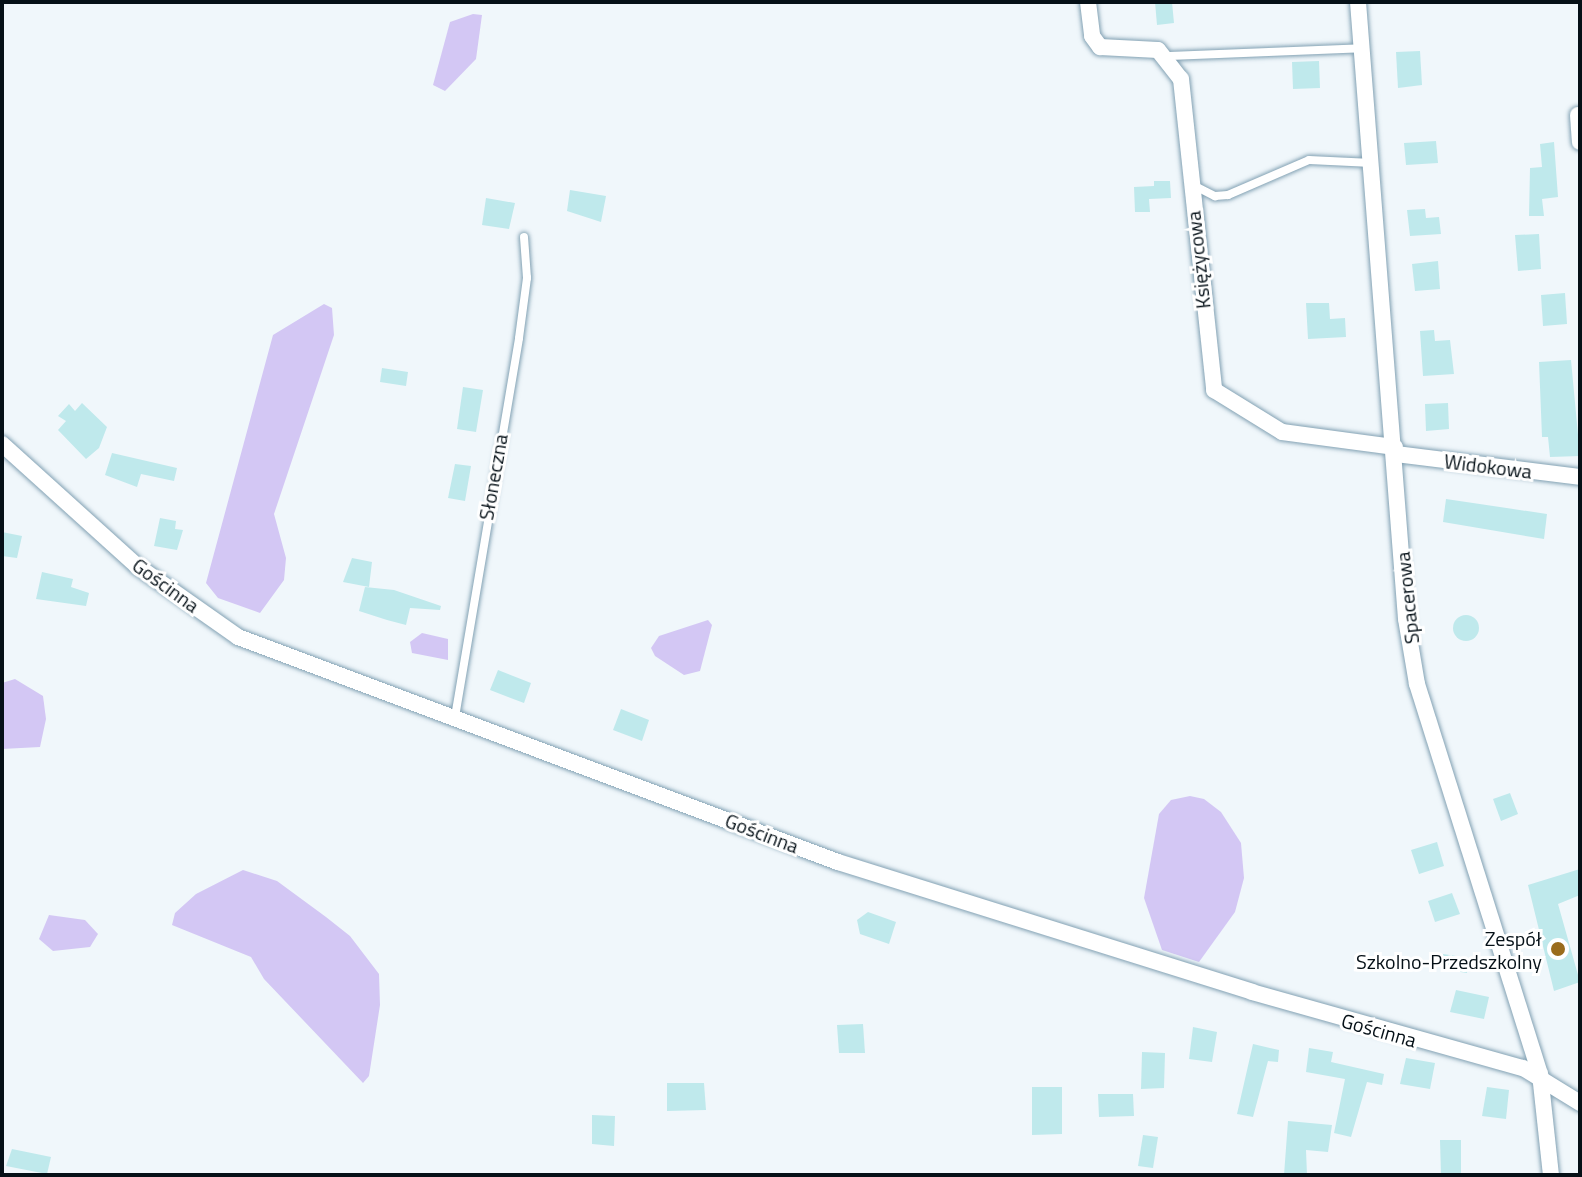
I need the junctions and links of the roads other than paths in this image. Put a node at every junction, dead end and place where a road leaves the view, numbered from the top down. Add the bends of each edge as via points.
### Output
1 (1088, 2) edge
2 (1358, 2) edge
3 (1365, 48) junction
4 (1167, 56) junction
5 (1578, 115) dead end
6 (1580, 142) edge
7 (1373, 163) junction
8 (1191, 184) junction
9 (524, 237) dead end
10 (2, 444) edge
11 (1395, 450) junction
12 (1580, 477) edge
13 (455, 717) junction
14 (1540, 1074) junction
15 (1580, 1103) edge
16 (1551, 1175) edge

1 - 4 street via 1092,36 1100,47
2 - 3 street, Spacerowa
3 - 4 lane
3 - 7 street, Spacerowa
4 - 8 street, Księżycowa via 1181,79
5 - 6 street
7 - 8 lane via 1300,162 1228,195 1215,196
7 - 11 street, Spacerowa
8 - 11 street, Księżycowa via 1214,390 1282,432
9 - 13 lane, Słoneczna via 527,278 519,338
10 - 13 street, Gościnna via 137,566 238,637
11 - 12 street, Widokowa
11 - 14 street, Spacerowa via 1406,619 1417,684
13 - 14 street, Gościnna via 838,862 1252,992
14 - 15 street, Gościnna
14 - 16 street, Spacerowa

